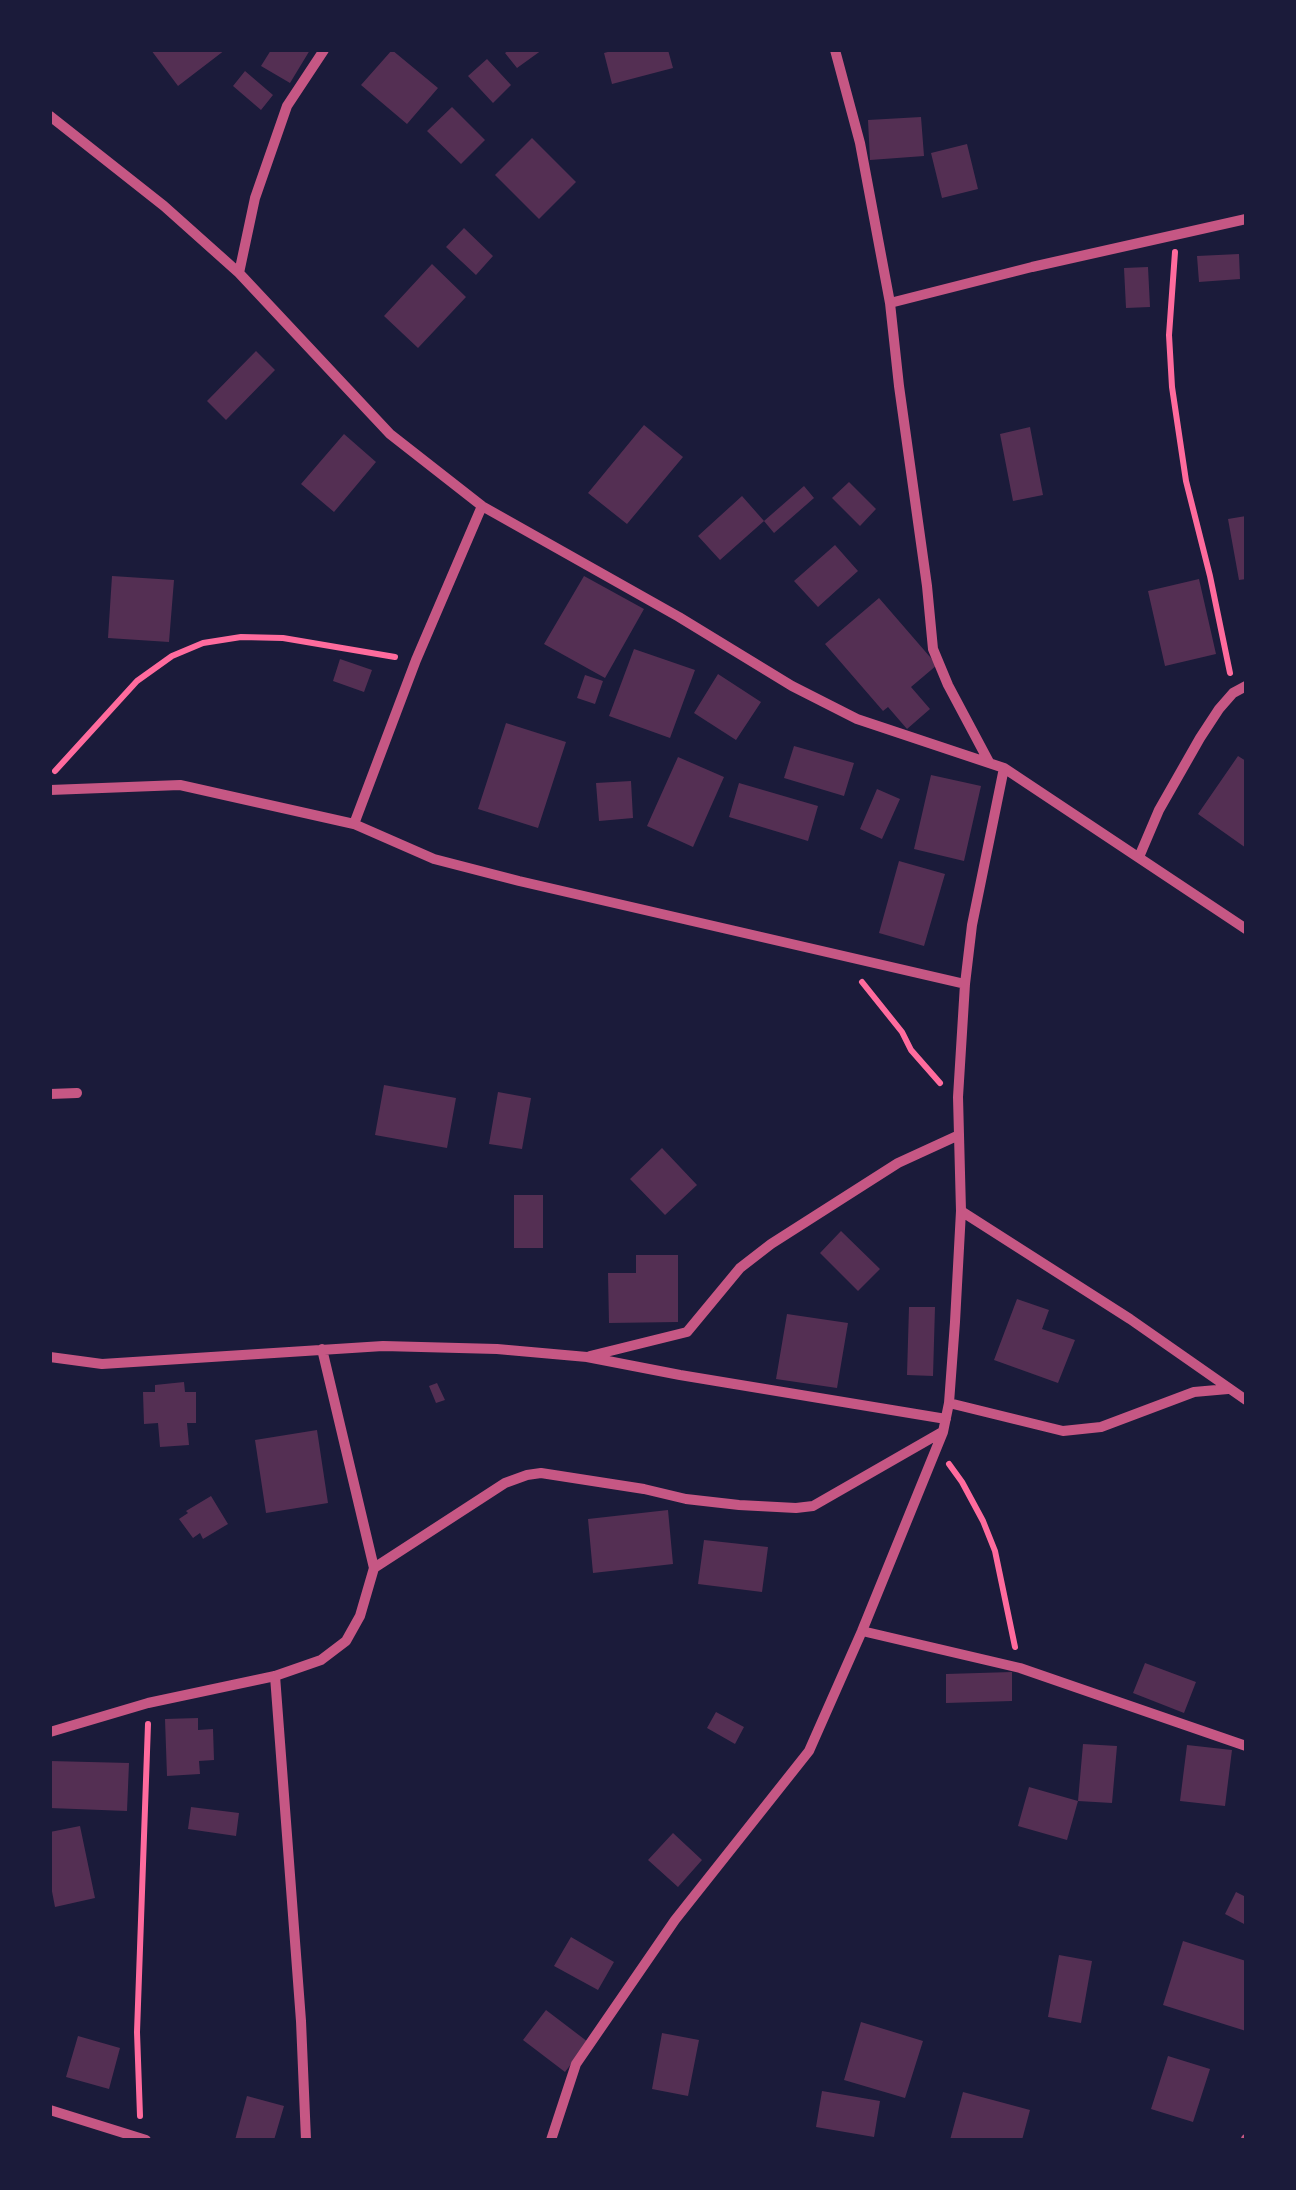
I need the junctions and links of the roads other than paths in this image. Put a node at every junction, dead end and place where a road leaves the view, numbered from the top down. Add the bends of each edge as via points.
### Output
1 (324, 50) edge
2 (836, 50) edge
3 (50, 116) edge
4 (1246, 219) edge
5 (239, 273) junction
6 (890, 303) junction
7 (482, 506) junction
8 (1246, 686) edge
9 (989, 763) junction
10 (1004, 768) junction
11 (50, 790) edge
12 (354, 824) junction
13 (1140, 857) junction
14 (1246, 928) edge
15 (966, 984) junction
16 (50, 1094) edge
17 (78, 1094) dead end
18 (959, 1135) junction
19 (960, 1211) junction
20 (322, 1349) junction
21 (50, 1357) edge
22 (588, 1357) junction
23 (1229, 1389) junction
24 (1246, 1400) edge
25 (949, 1403) junction
26 (946, 1419) junction
27 (943, 1432) junction
28 (374, 1568) junction
29 (862, 1631) junction
30 (275, 1676) junction
31 (50, 1732) edge
32 (1246, 1746) edge
33 (50, 2110) edge
34 (143, 2139) edge
35 (306, 2140) edge
36 (551, 2140) edge

1 - 5 street via 287,106 255,198
2 - 6 street
3 - 5 street
4 - 6 street
5 - 7 street via 390,434
6 - 9 street via 934,649
7 - 9 street via 857,719
7 - 12 street
8 - 13 street via 1218,708 1158,810
9 - 10 street
10 - 13 street
10 - 15 street
11 - 12 street via 180,785
12 - 15 street via 434,860
13 - 14 street
15 - 18 street
16 - 17 street
18 - 19 street
18 - 22 street via 898,1163 771,1244 740,1268 686,1332
19 - 23 street
19 - 25 street
20 - 21 street via 102,1364
20 - 22 street via 497,1349
20 - 28 street
22 - 26 street
23 - 24 street
23 - 25 street via 1194,1392 1101,1427 1063,1431
25 - 26 street
26 - 27 street
27 - 28 street via 813,1506 796,1508 527,1475
27 - 29 street
28 - 30 street via 346,1641 321,1660
29 - 32 street via 1020,1668
29 - 36 street via 808,1750 675,1920 576,2064
30 - 31 street via 148,1702
30 - 35 street
33 - 34 street

